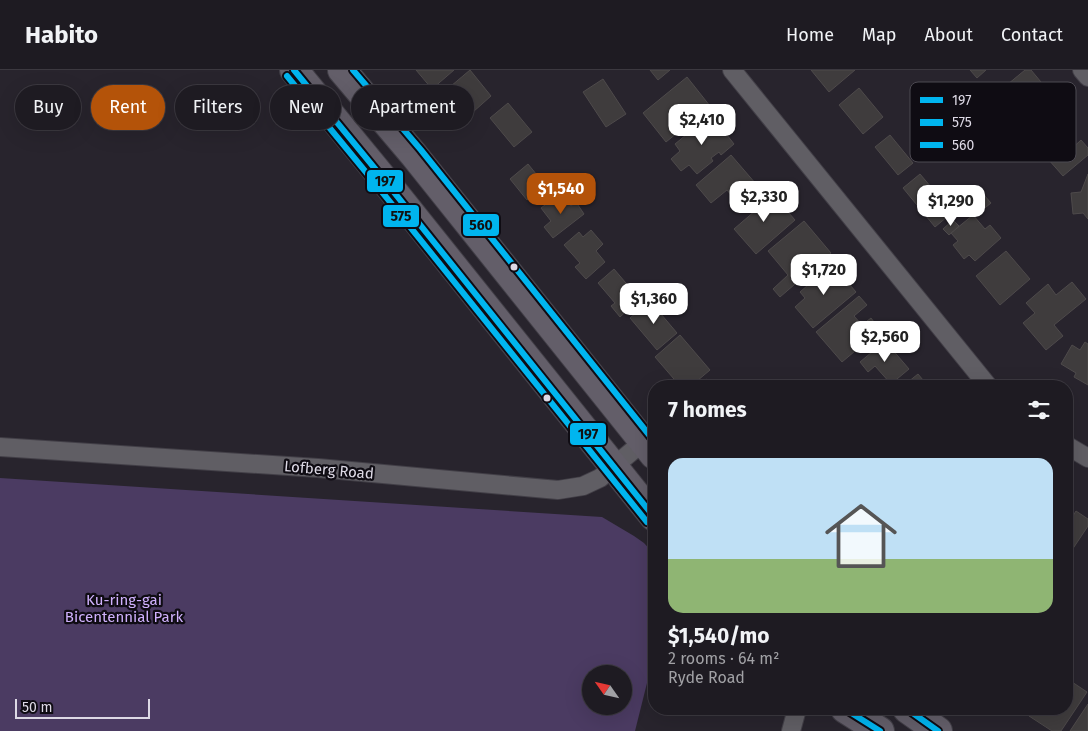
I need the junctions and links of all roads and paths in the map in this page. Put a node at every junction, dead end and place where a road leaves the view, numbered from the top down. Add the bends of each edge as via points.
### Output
1 (294, 70) edge
2 (342, 70) edge
3 (732, 70) edge
4 (1082, 70) edge
5 (1088, 77) edge
6 (983, 380) edge
7 (0, 447) edge
8 (1073, 448) edge
9 (648, 449) edge
10 (1088, 458) edge
11 (614, 467) junction
12 (648, 510) edge
13 (795, 715) edge
14 (855, 715) edge
15 (915, 715) edge
16 (791, 731) edge
17 (880, 731) edge
18 (938, 731) edge

1 - 11 highway
2 - 9 highway via 414,155
3 - 6 street
4 - 5 street
7 - 11 street, Lofberg Road via 318,468 558,490 583,486
8 - 10 street
9 - 11 street, Lofberg Road
11 - 12 highway
13 - 16 street
14 - 17 highway
15 - 18 highway

